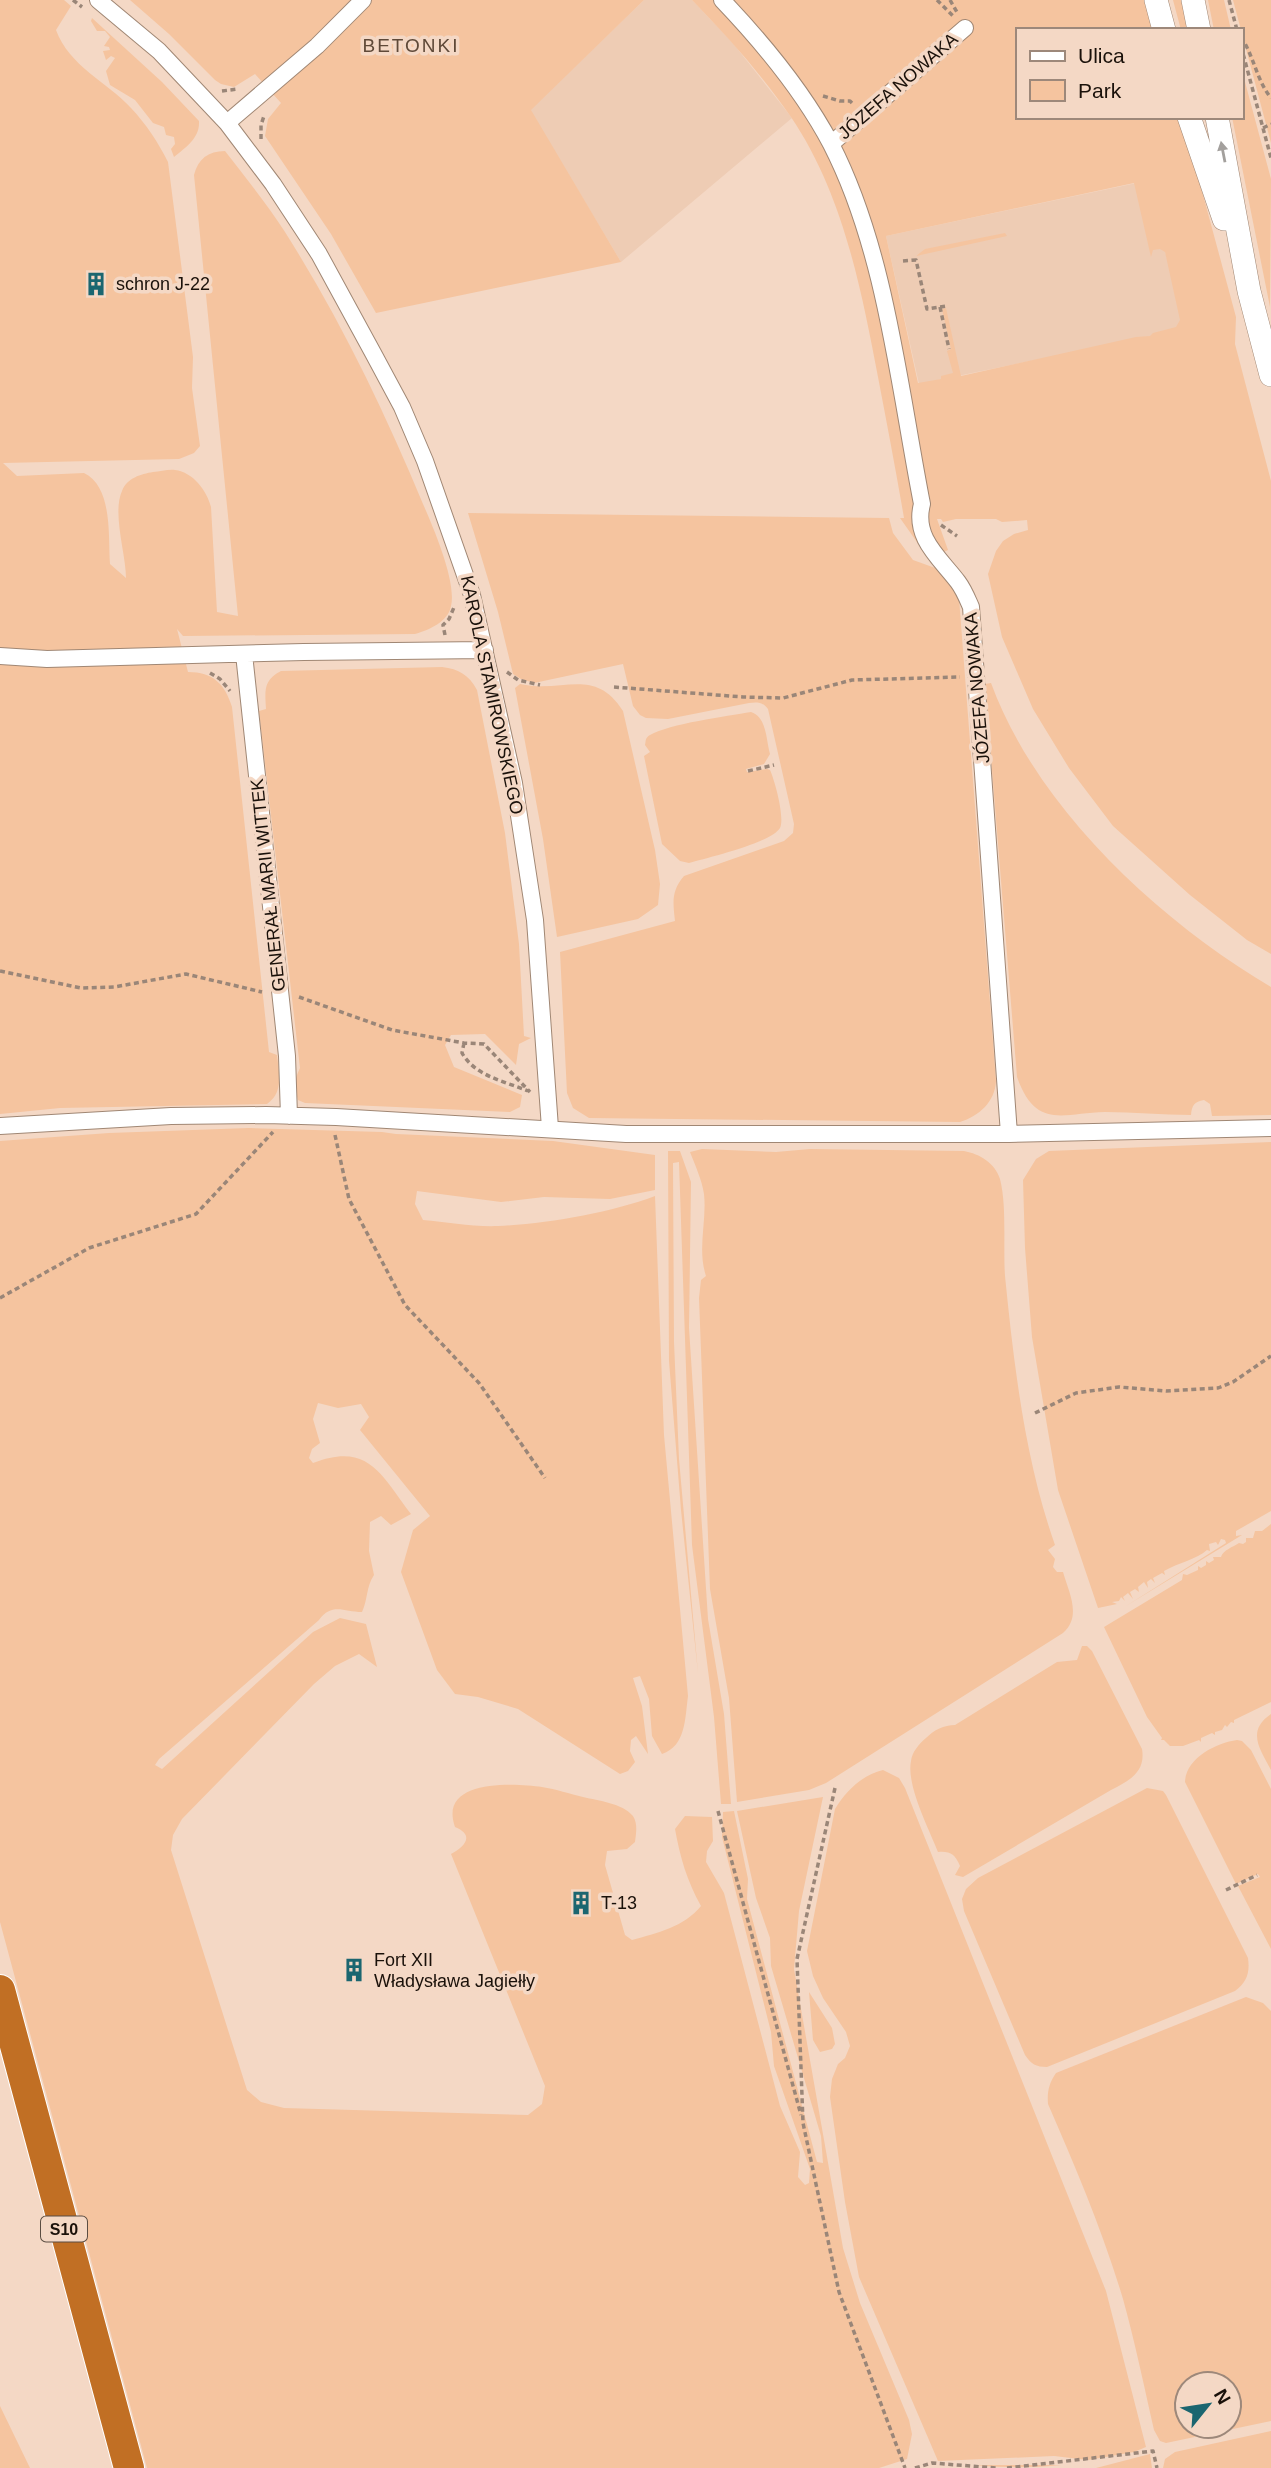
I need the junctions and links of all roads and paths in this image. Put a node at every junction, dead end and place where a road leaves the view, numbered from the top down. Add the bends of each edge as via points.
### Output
1 (73, 0) edge
2 (363, 0) edge
3 (722, 0) edge
4 (1156, 0) edge
5 (1193, 0) edge
6 (1229, 0) edge
7 (95, 7) edge
8 (965, 28) dead end
9 (1163, 28) edge
10 (1199, 28) edge
11 (1236, 28) edge
12 (1243, 40) edge
13 (1243, 53) edge
14 (1271, 97) edge
15 (1190, 119) edge
16 (1217, 119) edge
17 (227, 123) junction
18 (1271, 124) edge
19 (1263, 128) junction
20 (831, 144) junction
21 (1271, 158) edge
22 (904, 261) dead end
23 (1249, 291) junction
24 (947, 306) dead end
25 (940, 307) junction
26 (949, 349) dead end
27 (1271, 375) edge
28 (937, 517) dead end
29 (957, 536) dead end
30 (456, 600) dead end
31 (485, 650) junction
32 (450, 651) junction
33 (244, 654) junction
34 (0, 656) edge
35 (198, 670) dead end
36 (507, 673) dead end
37 (976, 677) junction
38 (540, 685) dead end
39 (614, 687) dead end
40 (248, 707) junction
41 (774, 765) dead end
42 (748, 771) dead end
43 (0, 971) edge
44 (272, 992) junction
45 (464, 1043) junction
46 (289, 1116) junction
47 (0, 1126) edge
48 (550, 1128) junction
49 (1271, 1128) edge
50 (334, 1131) dead end
51 (1009, 1134) junction
52 (0, 1298) edge
53 (1271, 1356) edge
54 (1035, 1413) dead end
55 (545, 1478) dead end
56 (835, 1788) dead end
57 (718, 1811) dead end
58 (1257, 1875) dead end
59 (1226, 1890) dead end
60 (0, 1990) edge
61 (803, 2123) junction
62 (129, 2468) edge
63 (905, 2468) edge
64 (915, 2468) edge
65 (996, 2468) edge
66 (1007, 2468) edge
67 (1157, 2468) edge

1 - 7 path
2 - 17 street
3 - 20 street, JÓZEFA NOWAKA via 761,41
4 - 9 main road
5 - 10 main road
6 - 11 path
7 - 17 street, KAROLA STAMIROWSKIEGO via 159,51
8 - 20 street, JÓZEFA NOWAKA
12 - 14 path via 1256,76
13 - 19 path
15 - 23 main road
23 -> 16 main road
17 - 31 street, KAROLA STAMIROWSKIEGO via 319,254 402,407 454,541
18 - 19 path
19 - 21 path
20 - 37 street, JÓZEFA NOWAKA via 855,197 873,256 922,504 920,523 934,555 957,581 971,607
22 - 25 path via 916,260 927,309
23 - 27 main road
24 - 25 path
25 - 26 path
28 - 29 path via 943,528
30 - 32 path via 443,625
31 - 32 street
31 - 48 street, KAROLA STAMIROWSKIEGO via 535,920
32 - 33 street
33 - 34 street
33 - 40 street, GENERAŁ MARII WITTEK
35 - 40 path via 220,679 230,690 235,710
36 - 38 path
37 - 39 path via 852,680 783,698
37 - 51 street, JÓZEFA NOWAKA
40 - 44 street, GENERAŁ MARII WITTEK
41 - 42 path
43 - 44 path via 81,988 186,974
44 - 45 path via 392,1030
44 - 46 street, GENERAŁ MARII WITTEK via 287,1056
45 - 45 path via 461,1053 478,1072 530,1092 484,1044
46 - 47 street via 172,1116
46 - 48 street
46 - 52 path via 196,1214 89,1248
48 - 51 street via 626,1134
49 - 51 street
50 - 55 path via 349,1199 405,1305 479,1383
53 - 54 path via 1218,1388 1166,1391 1119,1387 1076,1393
56 - 61 path via 797,1959
57 - 61 path
58 - 59 path
60 - 62 highway, S10
61 - 63 path via 839,2292
64 - 65 path via 932,2463
66 - 67 path via 1153,2451

